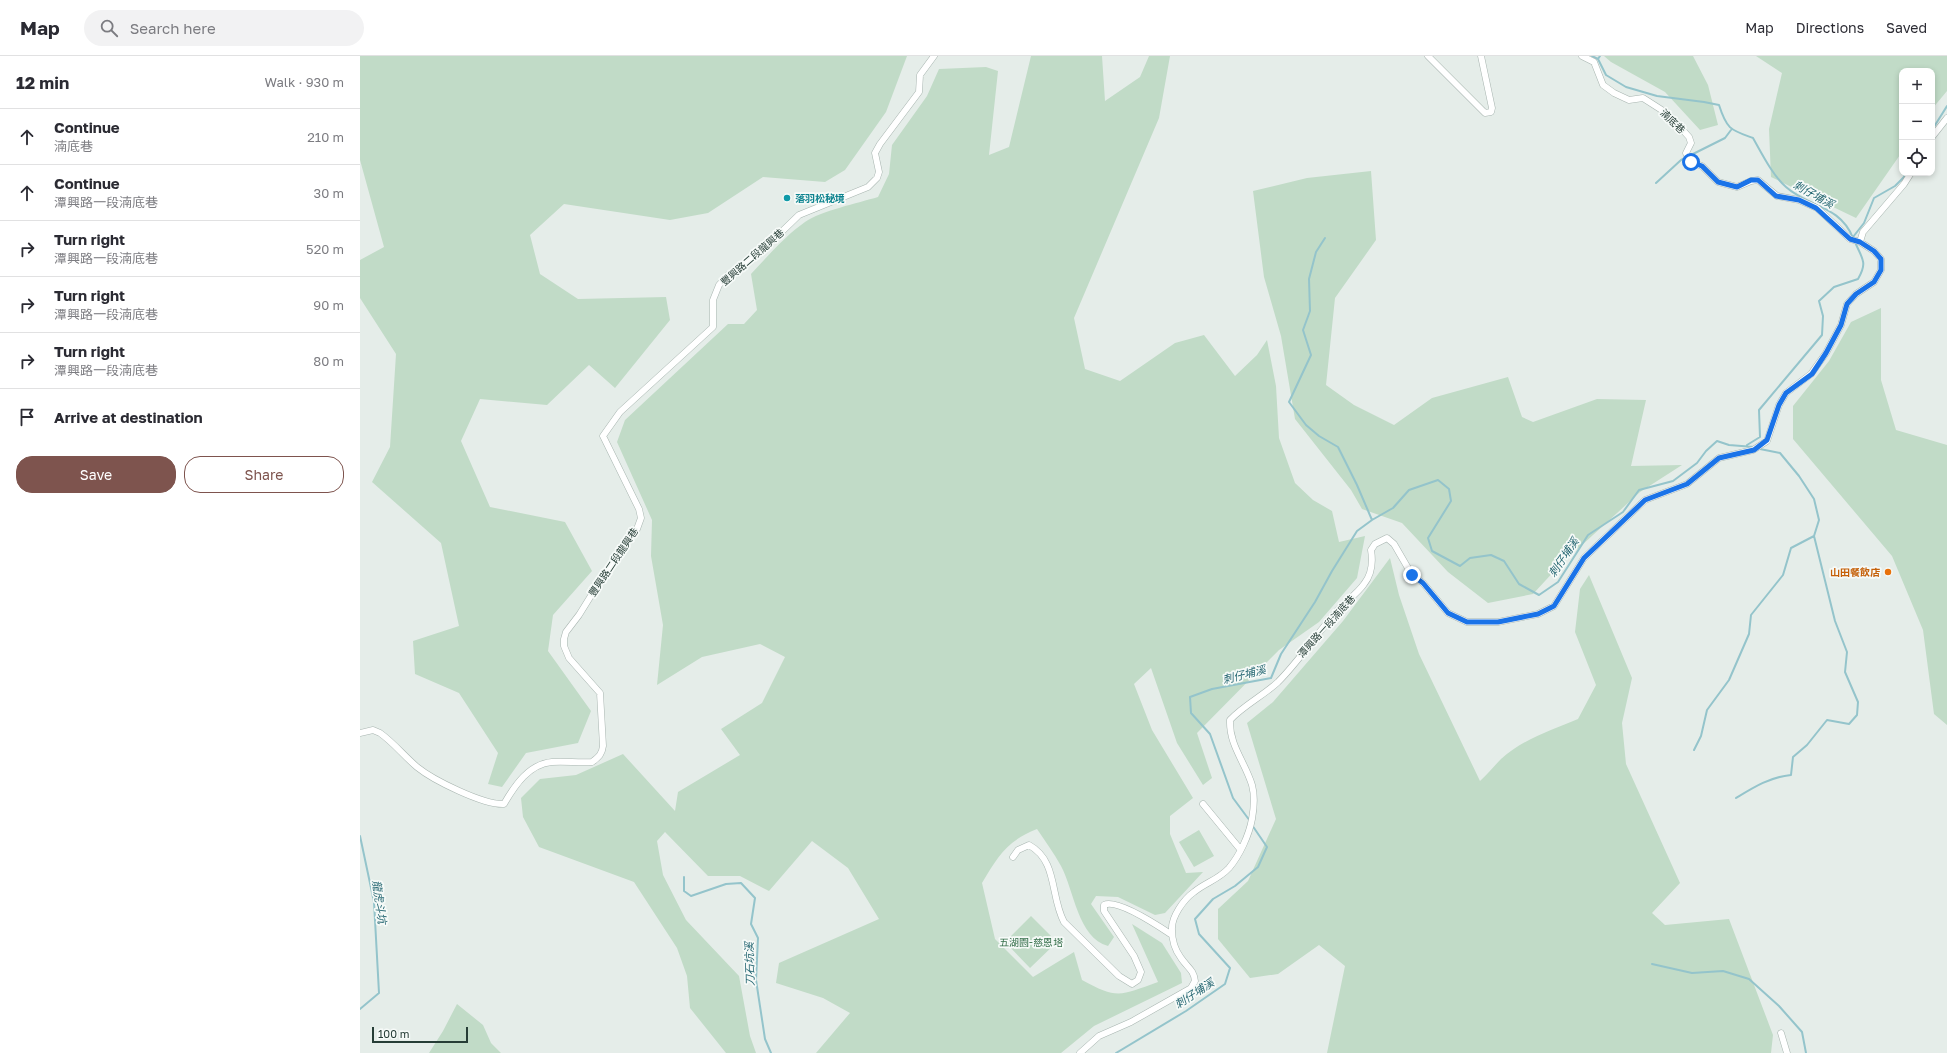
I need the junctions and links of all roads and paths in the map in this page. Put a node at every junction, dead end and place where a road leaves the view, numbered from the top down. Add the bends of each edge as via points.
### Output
1 (934, 56) edge
2 (1428, 56) edge
3 (1481, 56) edge
4 (1582, 56) edge
5 (1947, 118) edge
6 (1935, 133) edge
7 (1909, 176) edge
8 (1860, 242) junction
9 (360, 733) edge
10 (1204, 804) dead end
11 (1240, 850) junction
12 (1013, 857) dead end
13 (1172, 935) junction
14 (1781, 1033) dead end
15 (1080, 1053) edge
16 (1787, 1053) edge

1 - 9 street, 豐興路二段龍興巷 via 920,75 919,92 875,153 878,178 868,187 800,215 770,243 728,275 715,293 713,327 620,412 603,436 641,518 637,529 566,632 564,639 569,658 600,693 603,746 598,758 592,762 551,762 537,765 525,775 504,804 489,803 450,786 417,767 380,733 373,730
2 - 3 street via 1485,113 1491,112
4 - 8 street, 湳底巷 via 1594,62 1603,85 1614,93 1629,100 1643,98 1668,114 1689,137 1690,143 1686,153 1690,161 1702,166 1718,182 1737,187 1751,180 1758,180 1776,196 1799,200 1816,208 1850,239
5 - 6 street
7 - 8 street via 1863,232
8 - 11 street, 潭興路一段湳底巷 via 1881,259 1881,270 1874,282 1856,294 1847,304 1841,325 1812,374 1786,393 1767,440 1754,450 1719,458 1687,484 1645,500 1584,558 1554,606 1538,614 1498,622 1467,622 1448,613 1423,583 1412,575 1394,544 1387,538 1375,544 1371,550 1371,571 1365,584 1339,608 1278,682 1230,720 1230,733 1252,786 1254,802 1252,819
10 - 11 street
11 - 13 street, 潭興路一段湳底巷 via 1229,867 1216,880 1194,892 1181,906 1173,922
12 - 13 street via 1018,850 1029,845 1043,856 1064,922 1119,976 1132,984 1138,980 1142,972 1104,911 1104,905 1115,904
13 - 15 street via 1181,958 1194,973 1195,981 1191,988 1131,1022 1099,1036
14 - 16 street

